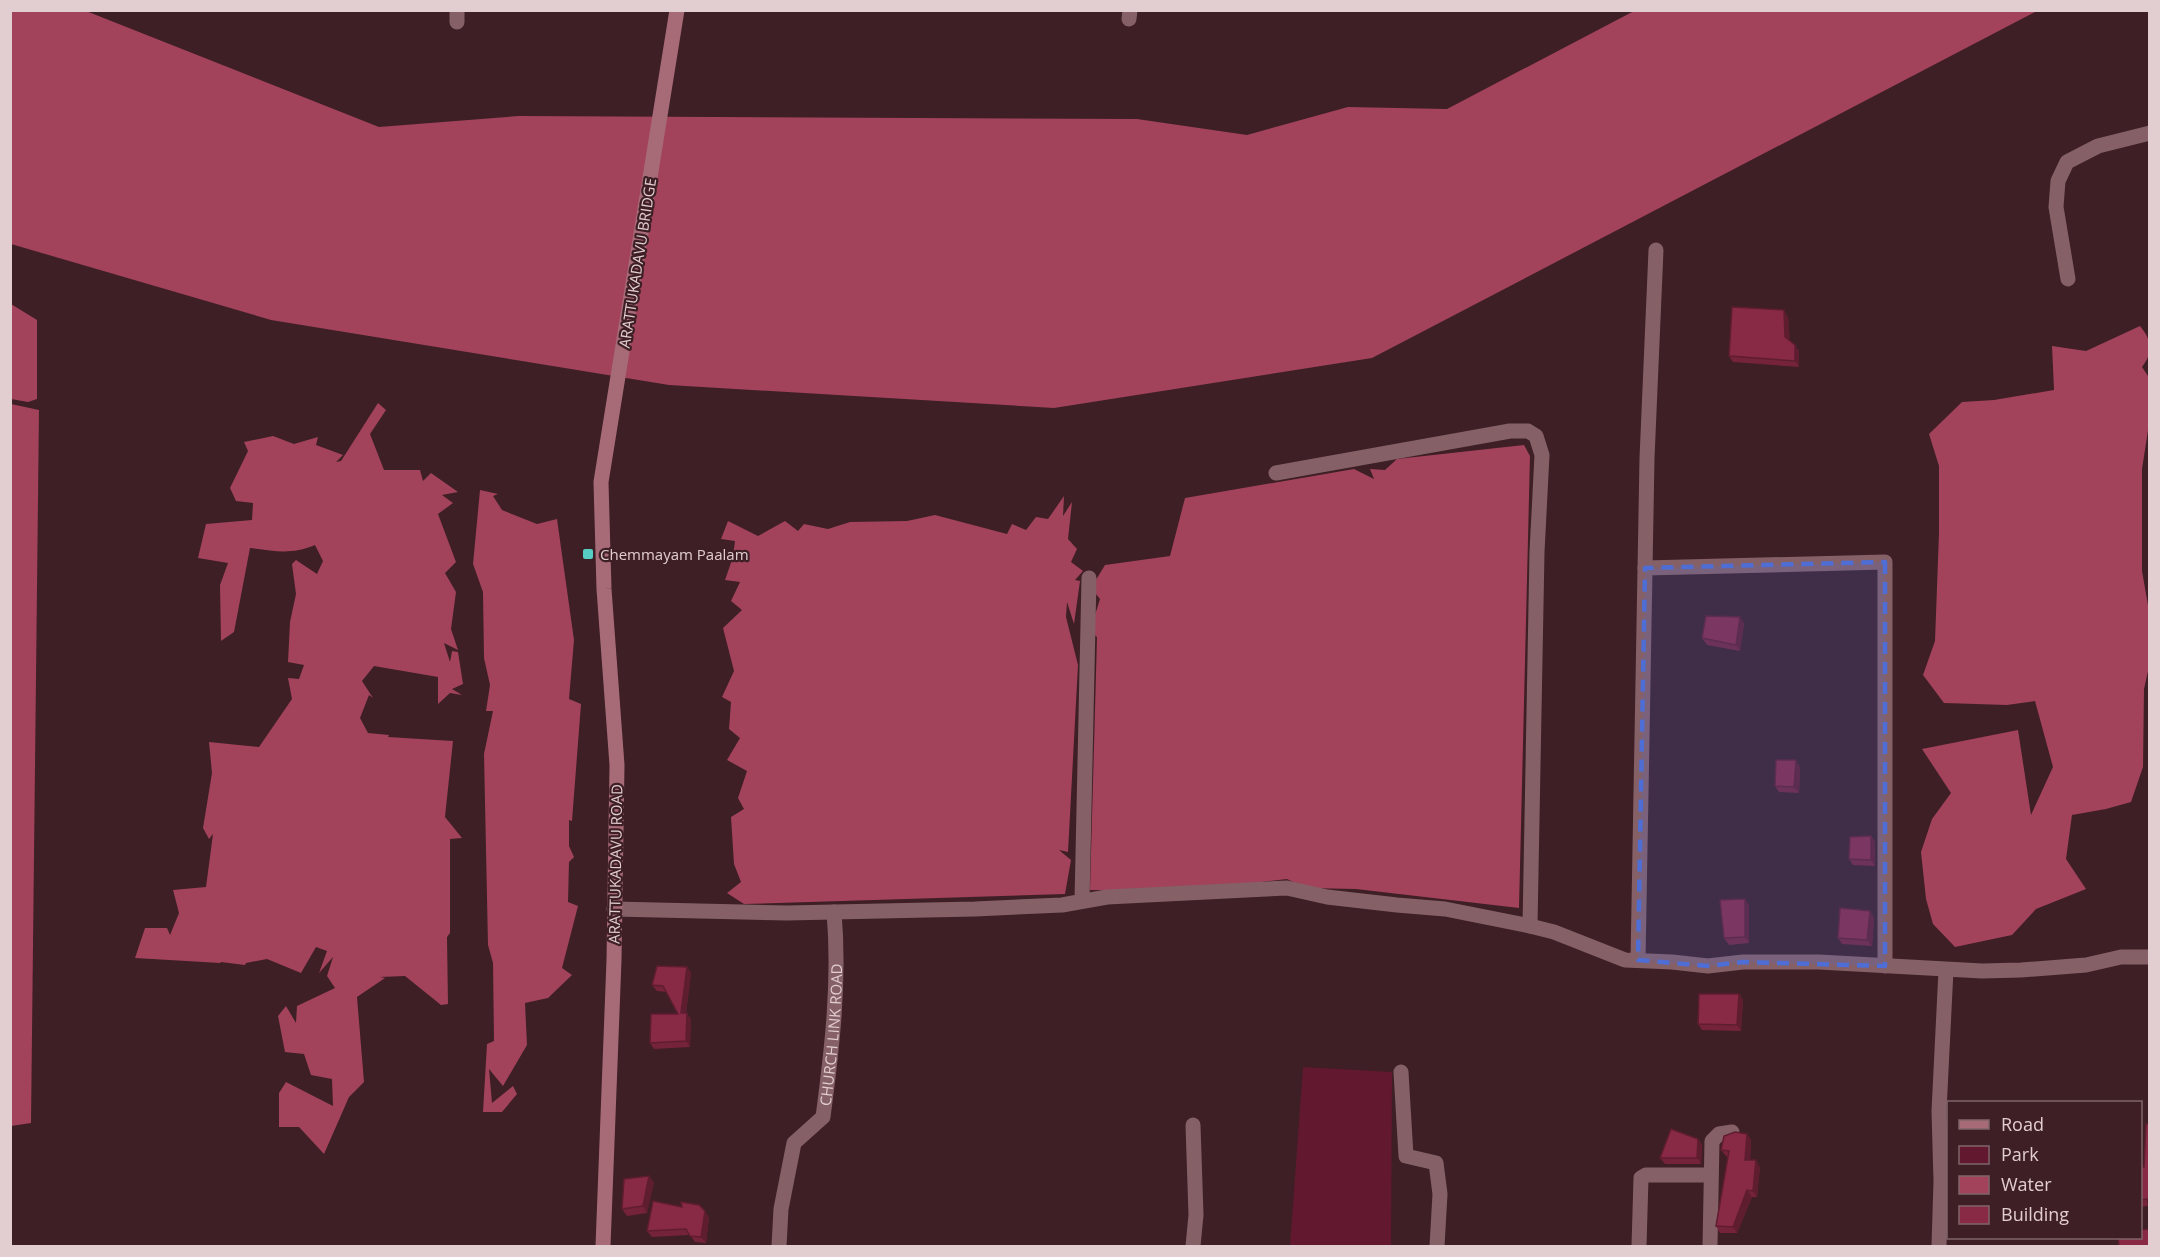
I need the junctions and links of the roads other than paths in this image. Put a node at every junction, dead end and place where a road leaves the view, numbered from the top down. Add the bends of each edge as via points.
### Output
1 (677, 10) edge
2 (2150, 133) edge
3 (1656, 250) dead end
4 (2068, 279) dead end
5 (1276, 473) dead end
6 (601, 482) joint
7 (1645, 568) junction
8 (1089, 578) dead end
9 (1082, 901) junction
10 (614, 909) junction
11 (834, 912) junction
12 (1530, 926) junction
13 (2150, 957) edge
14 (1638, 960) junction
15 (1885, 966) junction
16 (1946, 970) junction
17 (1401, 1072) dead end
18 (1193, 1125) dead end
19 (1732, 1132) edge
20 (1711, 1175) junction
21 (603, 1246) edge
22 (779, 1246) edge
23 (1192, 1246) edge
24 (1437, 1246) edge
25 (1639, 1246) edge
26 (1710, 1246) edge
27 (1939, 1246) edge

1 - 6 main road, ARATTUKADAVU BRIDGE
2 - 4 street via 2098,146 2067,162 2058,181 2056,207
3 - 7 street
5 - 12 street via 1510,431 1528,431 1536,436 1542,455
6 - 10 main road, ARATTUKADAVU ROAD via 617,765
7 - 14 street
7 - 15 street via 1885,562
8 - 9 street
9 - 11 street via 997,908
9 - 12 street via 1287,888 1327,897 1445,909
10 - 11 street
10 - 21 main road, ARATTUKADAVU ROAD
11 - 22 street, CHURCH LINK ROAD via 835,1026 823,1117 794,1143 781,1209
12 - 14 street via 1625,960
13 - 16 street via 2021,970
14 - 15 street via 1708,966 1743,962
15 - 16 street
16 - 27 street via 1939,1111
17 - 24 street via 1406,1156 1436,1163 1440,1194
18 - 23 street via 1196,1215
19 - 20 street via 1719,1134 1712,1141
20 - 25 street via 1641,1178
20 - 26 street

